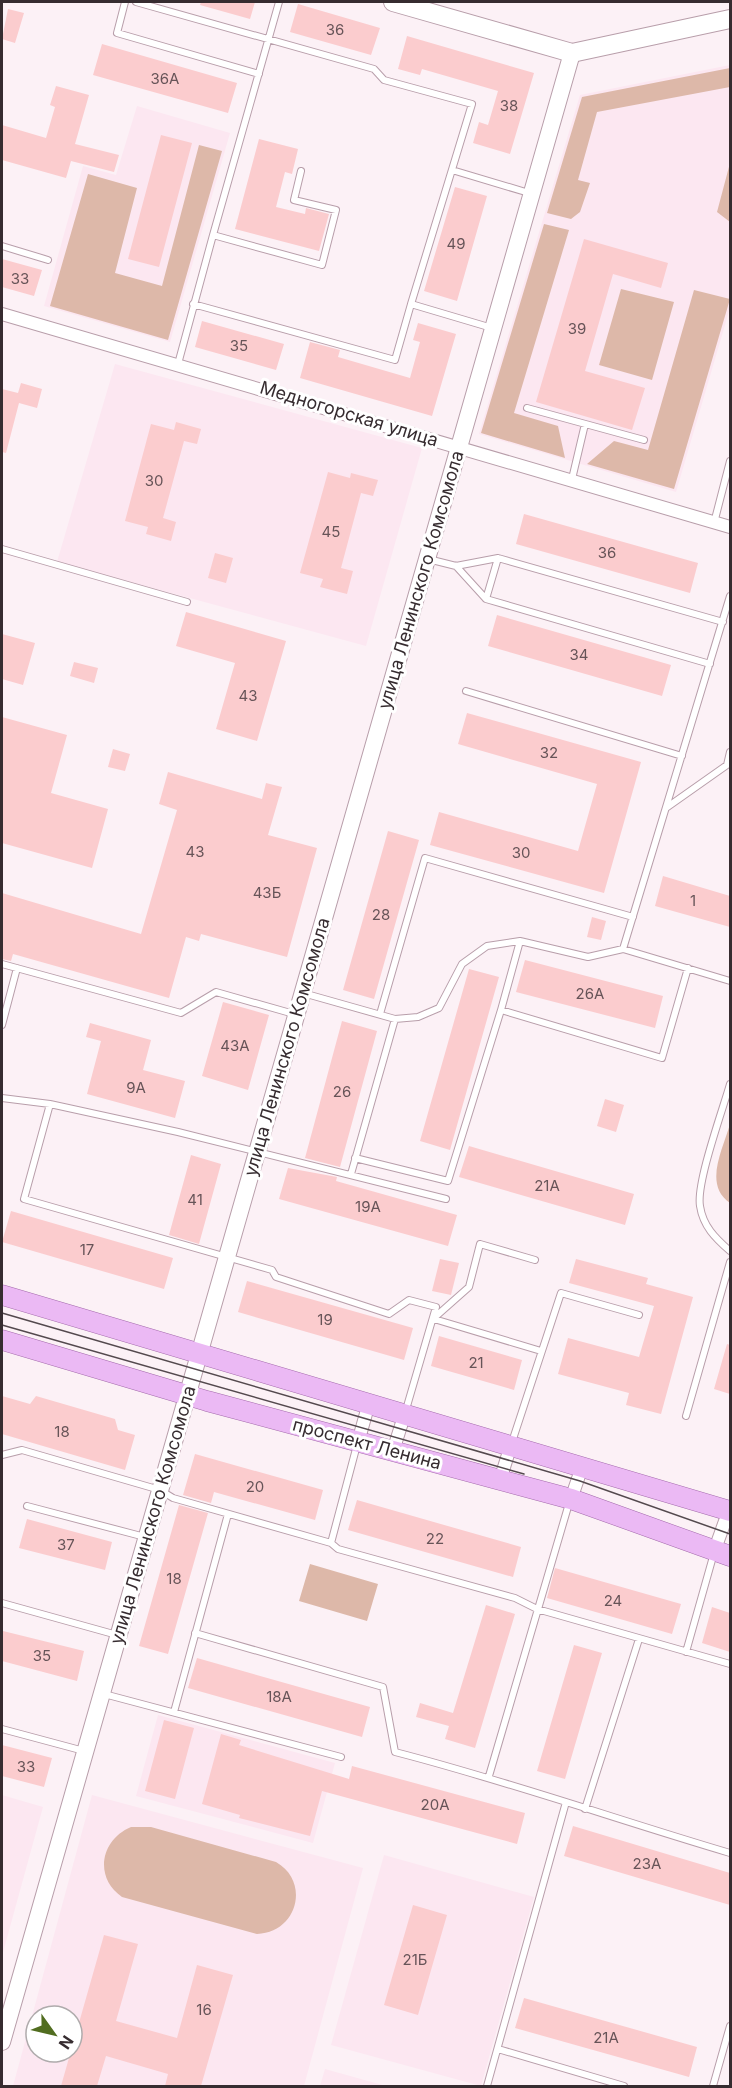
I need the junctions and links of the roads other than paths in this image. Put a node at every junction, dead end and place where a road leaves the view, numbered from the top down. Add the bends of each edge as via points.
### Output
1 (125, 2) edge
2 (138, 2) edge
3 (279, 2) edge
4 (393, 2) edge
5 (730, 18) edge
6 (268, 39) junction
7 (572, 53) junction
8 (259, 74) junction
9 (452, 170) junction
10 (301, 171) dead end
11 (532, 194) junction
12 (213, 235) junction
13 (2, 246) edge
14 (48, 260) dead end
15 (193, 304) junction
16 (411, 304) junction
17 (2, 314) edge
18 (493, 328) junction
19 (178, 364) junction
20 (527, 408) dead end
21 (585, 424) junction
22 (644, 440) dead end
23 (459, 447) junction
24 (730, 461) edge
25 (572, 479) junction
26 (714, 523) junction
27 (730, 527) edge
28 (2, 549) edge
29 (498, 558) junction
30 (427, 559) junction
31 (456, 566) junction
32 (730, 596) edge
33 (486, 599) junction
34 (187, 602) dead end
35 (723, 622) junction
36 (710, 664) junction
37 (466, 692) dead end
38 (730, 752) edge
39 (682, 756) junction
40 (729, 765) edge
41 (666, 808) junction
42 (633, 917) junction
43 (519, 941) junction
44 (623, 950) junction
45 (2, 964) edge
46 (17, 968) junction
47 (688, 968) junction
48 (730, 981) edge
49 (303, 993) junction
50 (501, 1010) junction
51 (296, 1014) junction
52 (380, 1014) junction
53 (395, 1019) junction
54 (2, 1024) edge
55 (730, 1084) edge
56 (2, 1098) edge
57 (50, 1104) junction
58 (257, 1152) junction
59 (355, 1158) junction
60 (351, 1174) junction
61 (446, 1199) dead end
62 (730, 1251) edge
63 (227, 1257) junction
64 (535, 1260) dead end
65 (730, 1262) edge
66 (2, 1295) edge
67 (639, 1315) dead end
68 (434, 1319) junction
69 (2, 1340) edge
70 (541, 1351) junction
71 (199, 1353) junction
72 (187, 1395) junction
73 (369, 1403) junction
74 (405, 1413) junction
75 (686, 1416) dead end
76 (358, 1442) junction
77 (511, 1445) junction
78 (393, 1451) junction
79 (2, 1455) edge
80 (582, 1467) junction
81 (500, 1480) junction
82 (160, 1490) junction
83 (571, 1499) junction
84 (27, 1506) dead end
85 (730, 1511) edge
86 (228, 1514) junction
87 (146, 1538) junction
88 (330, 1543) junction
89 (723, 1553) edge
90 (2, 1604) edge
91 (537, 1609) junction
92 (195, 1633) junction
93 (118, 1635) junction
94 (639, 1639) junction
95 (686, 1652) junction
96 (730, 1664) edge
97 (102, 1693) junction
98 (174, 1712) junction
99 (2, 1729) edge
100 (85, 1751) junction
101 (341, 1757) dead end
102 (489, 1776) junction
103 (566, 1802) junction
104 (585, 1809) junction
105 (730, 1853) edge
106 (730, 2029) edge
107 (2, 2042) edge
108 (498, 2049) junction
109 (487, 2086) edge
110 (624, 2086) edge
111 (713, 2086) edge

1 - 8 lane via 117,33
2 - 6 lane
3 - 6 lane
4 - 7 main road
5 - 7 main road
6 - 8 lane
6 - 9 lane via 374,69 384,80 472,104
7 - 11 street, улица Ленинского Комсомола
8 - 12 lane
9 - 11 lane
9 - 16 lane
10 - 12 lane via 294,200 336,210 322,265
11 - 18 street, улица Ленинского Комсомола
12 - 15 lane
13 - 14 lane
15 - 16 lane via 395,360
15 - 19 lane
16 - 18 lane
17 - 19 street, Медногорская улица
18 - 23 street, улица Ленинского Комсомола
19 - 23 street, Медногорская улица
20 - 21 lane
21 - 22 lane
21 - 25 lane
23 - 25 street, Медногорская улица
23 - 30 street, улица Ленинского Комсомола
24 - 26 lane
25 - 26 street, Медногорская улица
26 - 27 street, Медногорская улица
28 - 34 lane
29 - 31 lane
29 - 33 lane
29 - 35 lane
30 - 31 lane
30 - 49 street, улица Ленинского Комсомола
31 - 33 lane
32 - 35 lane
33 - 36 lane
35 - 36 lane
36 - 39 lane
37 - 39 lane
38 - 40 lane
39 - 41 lane
40 - 41 lane
41 - 42 lane
42 - 44 lane
42 - 52 lane via 425,858
43 - 44 lane via 588,957
43 - 50 lane
43 - 53 lane via 487,946 462,964 439,1008 418,1017
44 - 47 lane
45 - 46 lane
46 - 51 lane via 181,1013 216,992
46 - 54 lane
47 - 48 lane
47 - 50 lane via 662,1058
49 - 51 street, улица Ленинского Комсомола
49 - 52 lane
50 - 59 lane via 448,1181
51 - 58 street, улица Ленинского Комсомола
52 - 53 lane
53 - 59 lane
55 - 62 lane via 704,1173 700,1205 711,1234
56 - 57 lane
57 - 58 lane
57 - 63 lane via 24,1199
58 - 60 lane
58 - 63 street, улица Ленинского Комсомола
59 - 60 lane
60 - 61 lane
63 - 68 lane via 389,1314 409,1300 436,1307
63 - 71 street, улица Ленинского Комсомола
64 - 68 lane via 480,1244 469,1287
65 - 75 lane
66 - 71 main road
67 - 70 lane via 561,1293
68 - 70 lane
68 - 74 lane
69 - 72 main road, проспект Ленина
70 - 77 lane
71 - 72 street, улица Ленинского Комсомола
71 - 73 main road
72 - 76 main road, проспект Ленина
72 - 82 street, улица Ленинского Комсомола
73 - 74 main road
73 - 76 street
74 - 77 main road
74 - 78 street
76 - 78 main road, проспект Ленина
76 - 88 lane
77 - 80 main road
77 - 81 street
78 - 81 main road, проспект Ленина
79 - 82 lane via 22,1450
80 - 83 street
80 - 85 main road
81 - 83 main road, проспект Ленина
82 - 86 lane via 173,1498
82 - 87 street, улица Ленинского Комсомола
83 - 89 main road, проспект Ленина
83 - 91 lane
84 - 87 lane
85 - 89 street
86 - 88 lane
86 - 92 lane
87 - 93 street, улица Ленинского Комсомола
88 - 91 lane via 338,1549 515,1598
89 - 95 lane
90 - 93 lane
91 - 94 lane
91 - 102 lane
92 - 98 lane
92 - 102 lane via 383,1687 395,1752
93 - 97 street, улица Ленинского Комсомола
94 - 95 lane
94 - 104 lane
95 - 96 lane
97 - 98 lane
97 - 100 street, улица Ленинского Комсомола
98 - 101 lane
99 - 100 lane
100 - 107 street, улица Ленинского Комсомола
102 - 103 lane
103 - 104 lane
103 - 108 lane
104 - 105 lane
106 - 111 lane
108 - 109 lane
108 - 110 lane

